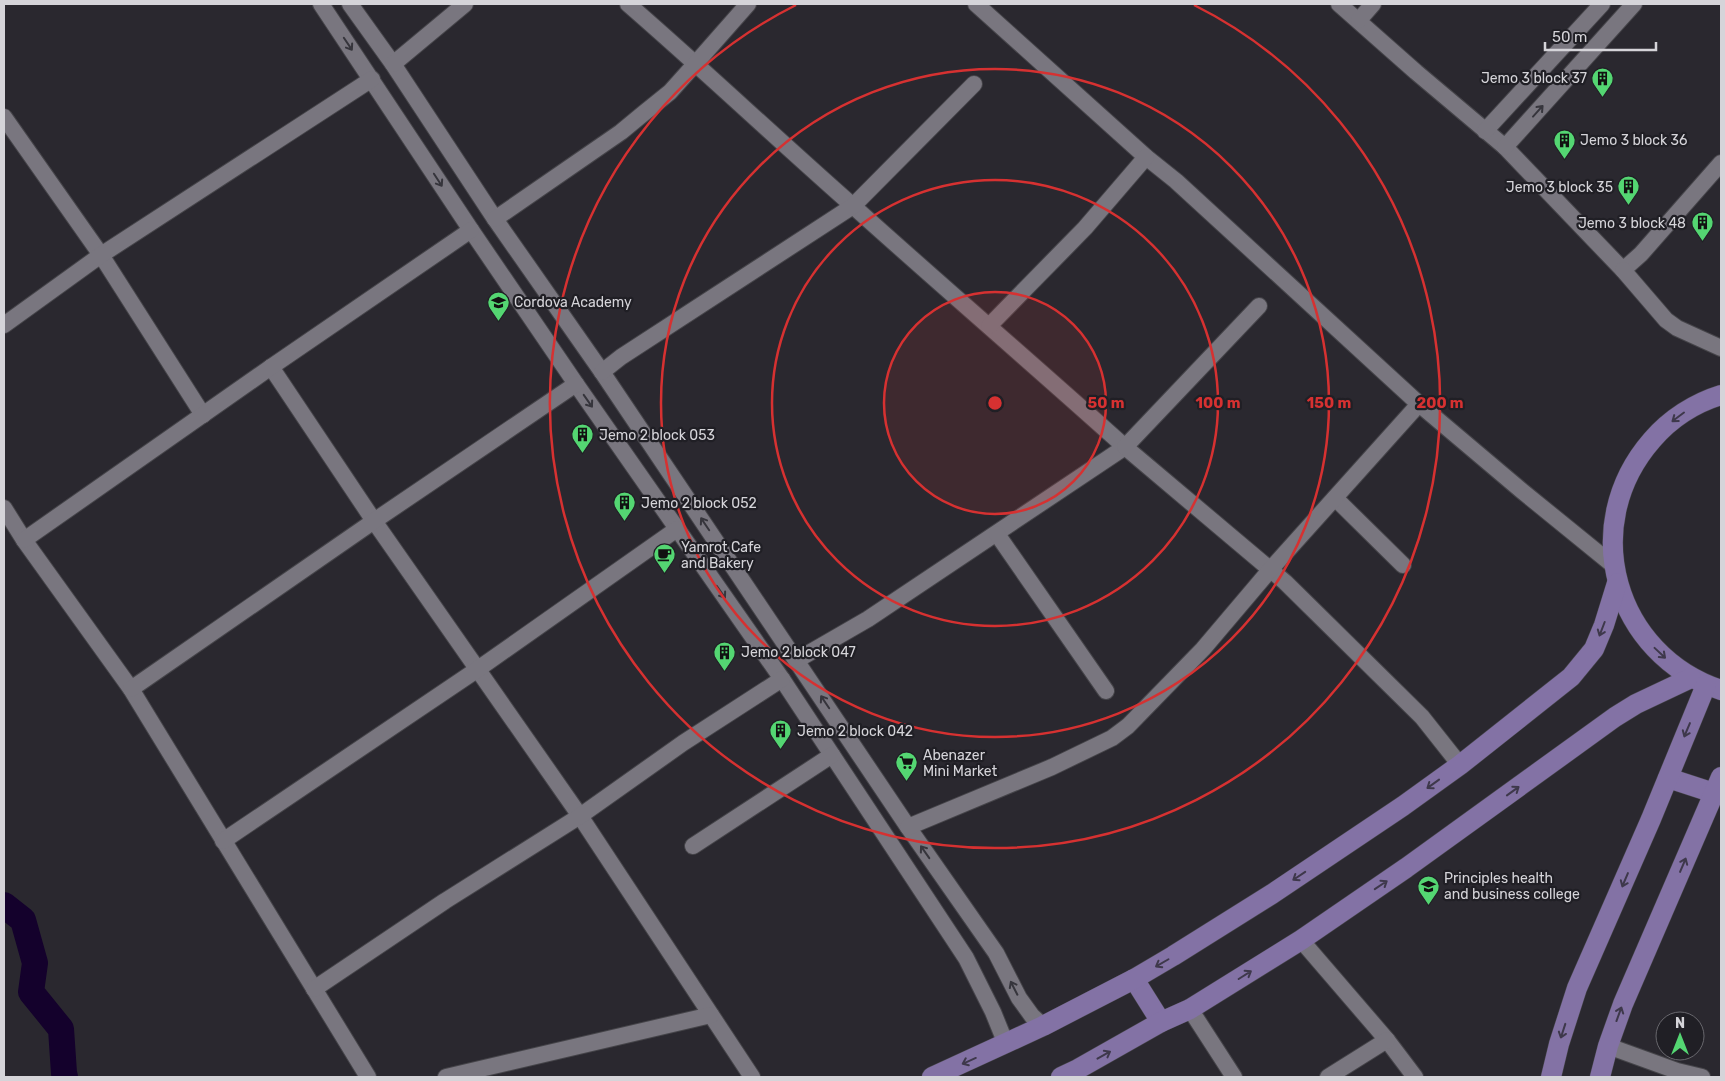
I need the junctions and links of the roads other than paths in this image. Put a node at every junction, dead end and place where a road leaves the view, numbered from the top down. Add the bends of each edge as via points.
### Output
1 (321, 4) edge
2 (350, 4) edge
3 (465, 4) edge
4 (628, 4) edge
5 (748, 4) edge
6 (976, 4) edge
7 (1339, 4) edge
8 (1373, 4) edge
9 (1602, 4) edge
10 (1634, 4) edge
11 (1359, 20) junction
12 (696, 63) junction
13 (393, 64) junction
14 (372, 80) junction
15 (974, 84) dead end
16 (4, 117) edge
17 (1485, 131) junction
18 (1505, 147) junction
19 (1146, 157) junction
20 (1721, 163) edge
21 (853, 206) junction
22 (495, 219) junction
23 (471, 230) junction
24 (101, 255) junction
25 (1623, 270) junction
26 (1259, 306) dead end
27 (4, 325) edge
28 (570, 326) junction
29 (989, 326) junction
30 (547, 342) junction
31 (1721, 348) edge
32 (271, 367) junction
33 (602, 372) junction
34 (576, 384) junction
35 (1721, 396) edge
36 (1420, 404) junction
37 (203, 416) junction
38 (1124, 448) junction
39 (1335, 498) junction
40 (4, 508) edge
41 (374, 521) junction
42 (677, 529) junction
43 (997, 534) junction
44 (24, 540) junction
45 (1402, 565) dead end
46 (1270, 570) junction
47 (1615, 574) junction
48 (797, 660) junction
49 (478, 669) junction
50 (782, 679) junction
51 (1706, 685) edge
52 (130, 689) junction
53 (1106, 691) dead end
54 (832, 755) junction
55 (867, 765) junction
56 (1460, 765) junction
57 (1668, 778) junction
58 (848, 779) junction
59 (1718, 785) edge
60 (580, 816) junction
61 (908, 827) junction
62 (223, 841) junction
63 (693, 846) dead end
64 (1301, 940) junction
65 (1134, 979) junction
66 (314, 989) junction
67 (1190, 1009) junction
68 (711, 1015) junction
69 (1161, 1022) junction
70 (1043, 1026) junction
71 (1387, 1040) junction
72 (1006, 1044) junction
73 (1608, 1046) junction
74 (1074, 1074) edge
75 (368, 1077) edge
76 (446, 1077) edge
77 (752, 1077) edge
78 (932, 1077) edge
79 (1234, 1077) edge
80 (1328, 1077) edge
81 (1415, 1077) edge
82 (1551, 1077) edge
83 (1600, 1077) edge
84 (1702, 1077) edge

1 -> 14 street
2 - 13 street
3 - 13 street
4 - 12 street
5 - 12 street
6 - 19 street
7 - 11 street
8 - 11 street
9 - 17 street
18 -> 10 street
11 - 17 street
12 - 21 street
12 - 22 street via 670,92 621,132
13 - 22 street
14 -> 23 street
14 - 24 street
15 - 21 street
16 - 24 street
17 - 18 street
18 - 25 street
19 - 29 street via 1085,228
19 - 36 street
20 - 25 street
21 - 29 street
21 - 33 street
22 - 28 street
23 - 30 street
23 - 32 street
24 - 27 street
24 - 37 street
25 - 31 street via 1666,320
26 - 38 street
28 - 30 street
28 - 33 street
29 - 38 street
30 - 34 street
32 - 37 street
32 - 41 street
48 -> 33 street
34 - 41 street
34 -> 42 street
35 -> 47 main road via 1683,413 1660,431 1641,453 1626,479 1616,507 1612,536
36 - 39 street
36 - 47 street
37 - 44 street
38 - 43 street
38 - 46 street
39 - 45 street
39 - 46 street
40 - 44 street
41 - 49 street
41 - 52 street
42 - 49 street
42 -> 50 street
43 - 48 street via 868,619
43 - 53 street
44 - 52 street
46 - 56 street via 1422,718
46 - 61 street via 1203,649 1128,726 1112,738 1052,767
47 -> 51 main road via 1633,621 1658,653
47 -> 56 main road via 1604,625 1594,648 1571,677
55 -> 48 street
49 - 60 street
49 - 62 street
50 - 54 street
50 - 60 street via 683,743
51 -> 57 main road
64 -> 51 main road via 1636,704
52 - 62 street
54 - 58 street
54 - 63 street
55 - 58 street
55 - 61 street
56 -> 65 main road via 1272,894
57 - 59 main road
57 -> 82 main road via 1577,988
58 - 72 street via 966,958
73 -> 59 main road via 1622,1004
60 - 66 street via 445,900
60 - 68 street
70 -> 61 street via 1019,998 996,953
62 - 66 street
67 -> 64 main road
64 - 71 street
65 - 69 main road
65 - 70 main road
66 - 75 street
67 - 69 main road
67 - 79 street
68 - 76 street
68 - 77 street
74 -> 69 main road
70 - 72 main road
71 - 80 street
71 - 81 street
72 -> 78 main road
73 - 83 main road
73 - 84 street

